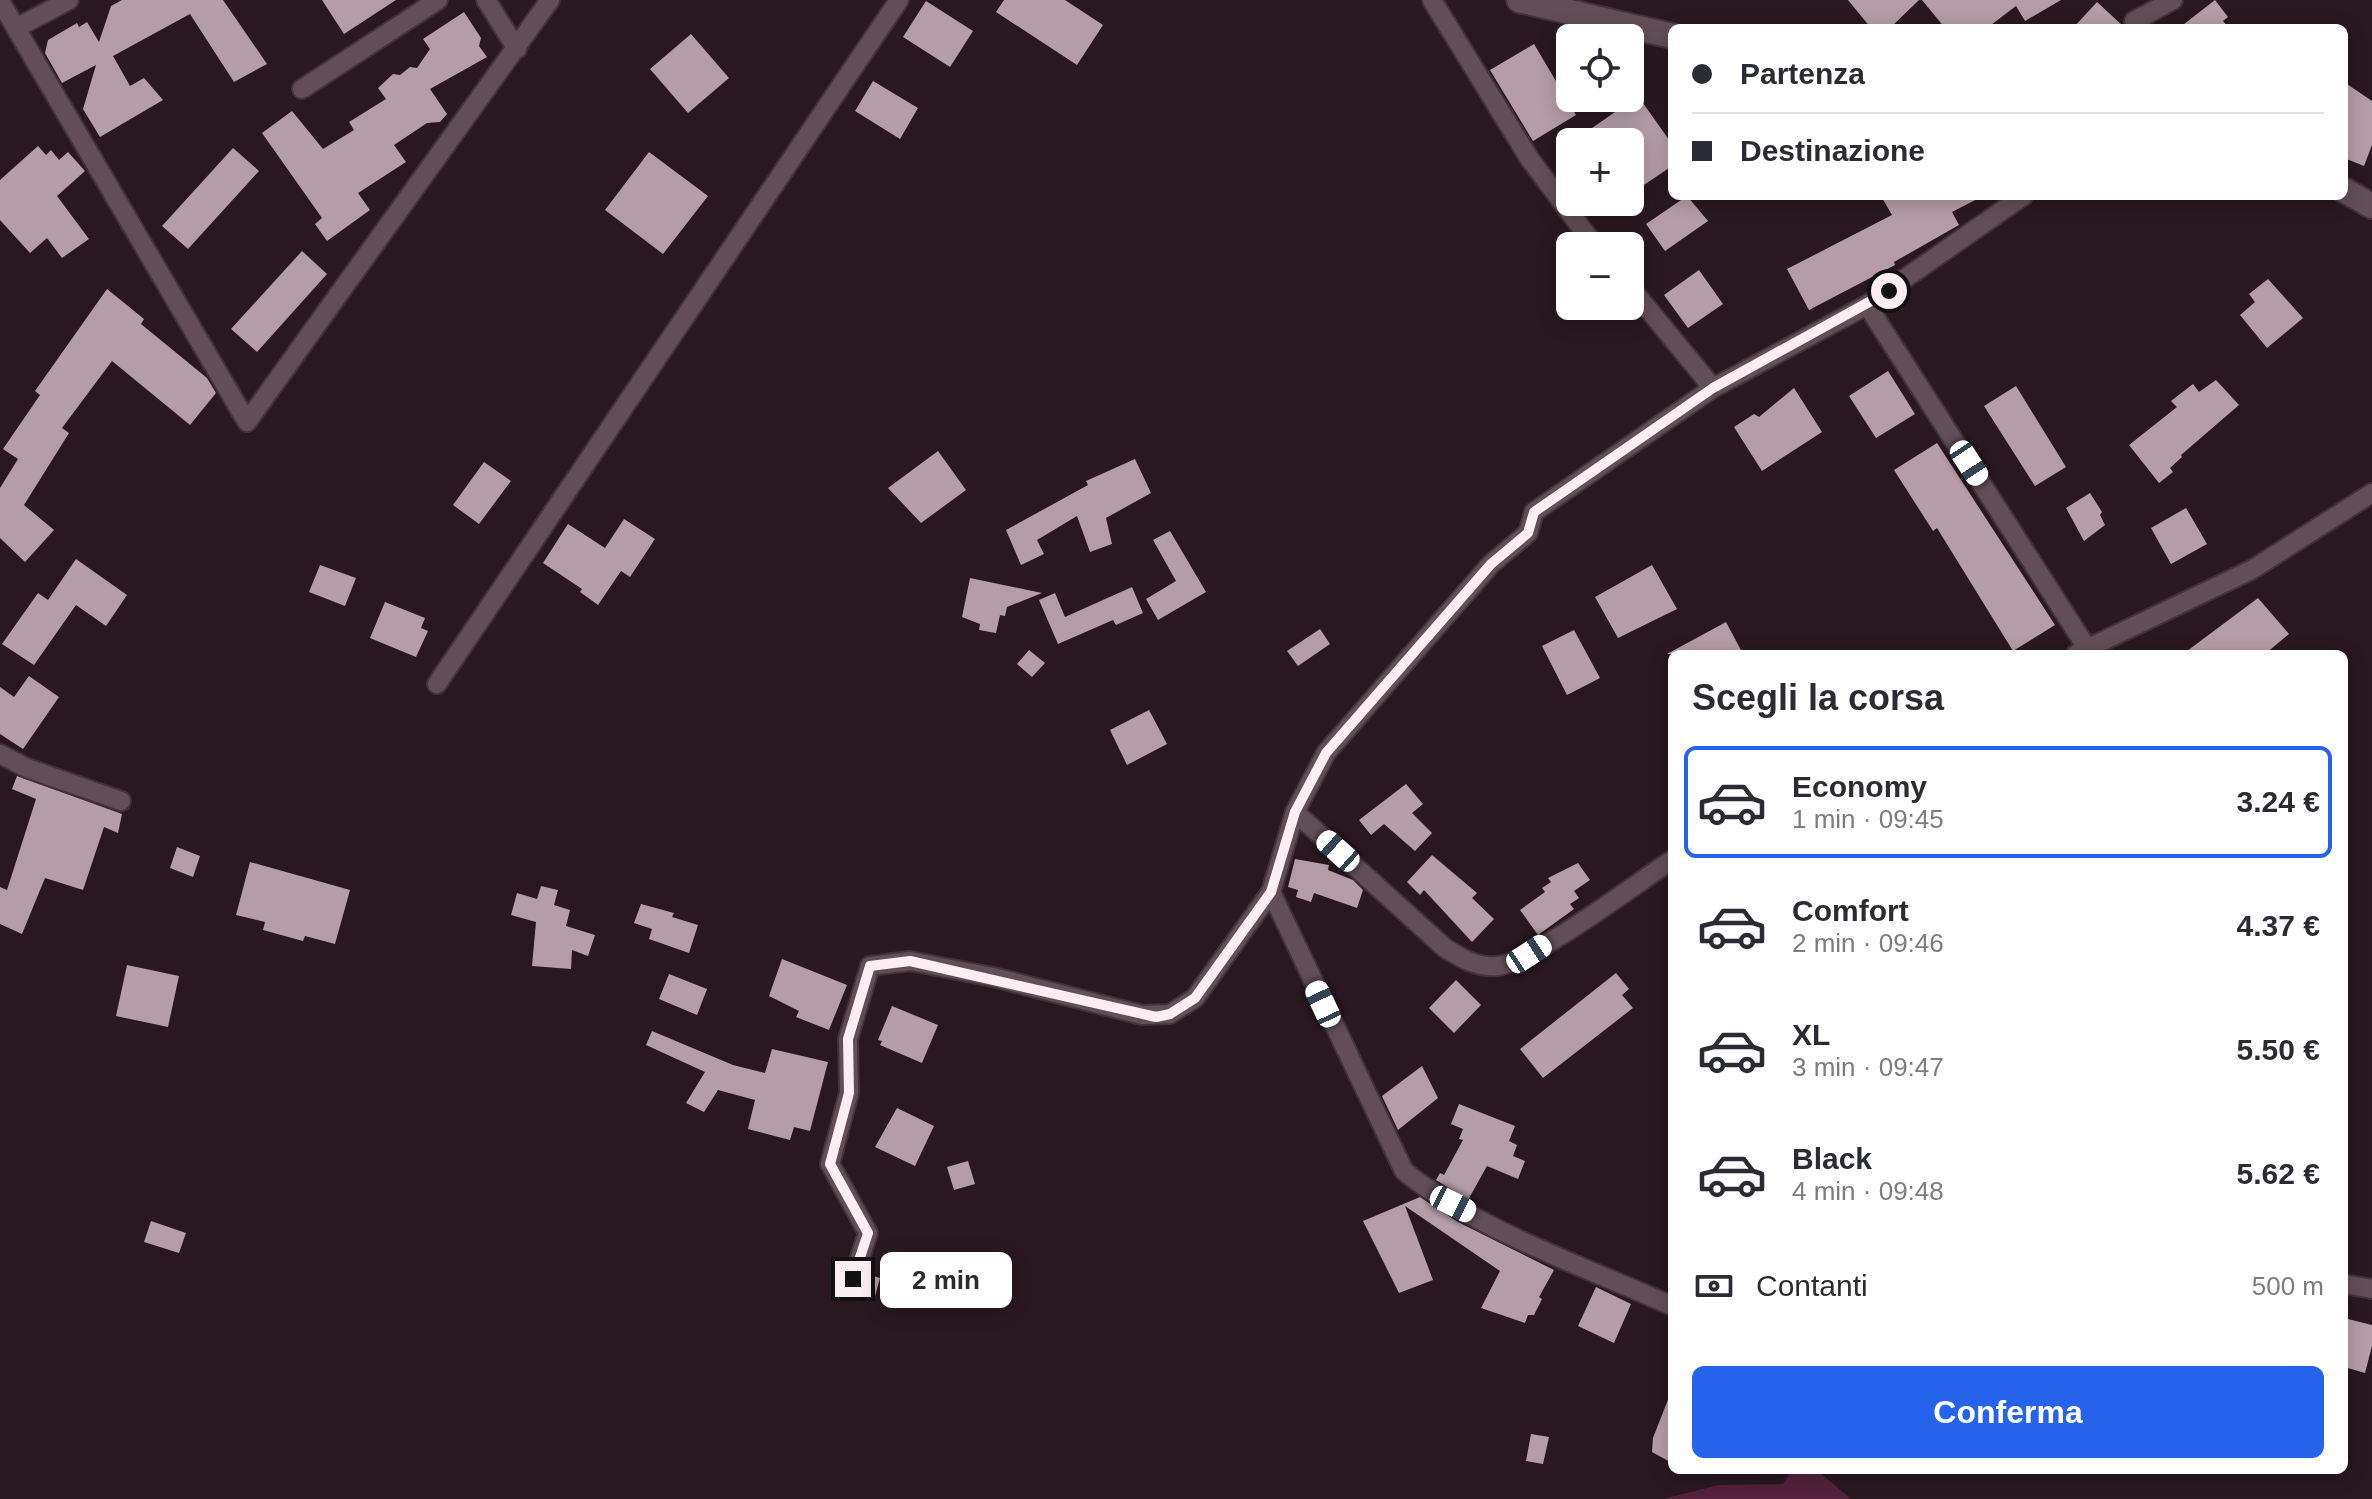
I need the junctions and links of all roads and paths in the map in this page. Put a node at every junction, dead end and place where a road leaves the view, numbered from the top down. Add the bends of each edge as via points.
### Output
1 (69, 0) edge
2 (438, 0) edge
3 (486, 0) edge
4 (550, 0) edge
5 (899, 0) edge
6 (1432, 0) edge
7 (1519, 0) edge
8 (2173, 0) edge
9 (0, 1) edge
10 (2137, 24) edge
11 (18, 27) junction
12 (1668, 35) edge
13 (517, 49) junction
14 (302, 89) dead end
15 (2348, 192) edge
16 (2017, 200) edge
17 (2372, 206) edge
18 (1584, 232) edge
19 (1644, 304) edge
20 (1867, 305) junction
21 (1713, 388) junction
22 (2372, 493) edge
23 (2080, 650) edge
24 (2083, 650) edge
25 (437, 684) dead end
26 (0, 754) edge
27 (121, 801) dead end
28 (1295, 812) junction
29 (1668, 863) edge
30 (1271, 892) junction
31 (853, 1279) dead end
32 (2348, 1285) edge
33 (2372, 1289) edge
34 (1668, 1304) edge

1 - 11 street
2 - 14 street
3 - 13 street
4 - 13 street
5 - 25 street
6 - 18 street via 1529,158
7 - 12 street
8 - 10 street via 2134,21
9 - 11 street
11 - 13 street via 247,422
15 - 17 street
16 - 20 street
19 - 21 street
20 - 21 street
20 - 23 street
21 - 28 street via 1534,512 1528,533 1491,564 1326,753
22 - 24 street via 2253,569
26 - 27 street
28 - 29 street via 1467,962 1498,966 1529,954
28 - 30 street
30 - 31 street via 1195,998 1170,1014 1142,1015 910,961 870,966 848,1039 849,1093 830,1164 868,1233
30 - 34 street via 1404,1171 1428,1191 1505,1231
32 - 33 street

